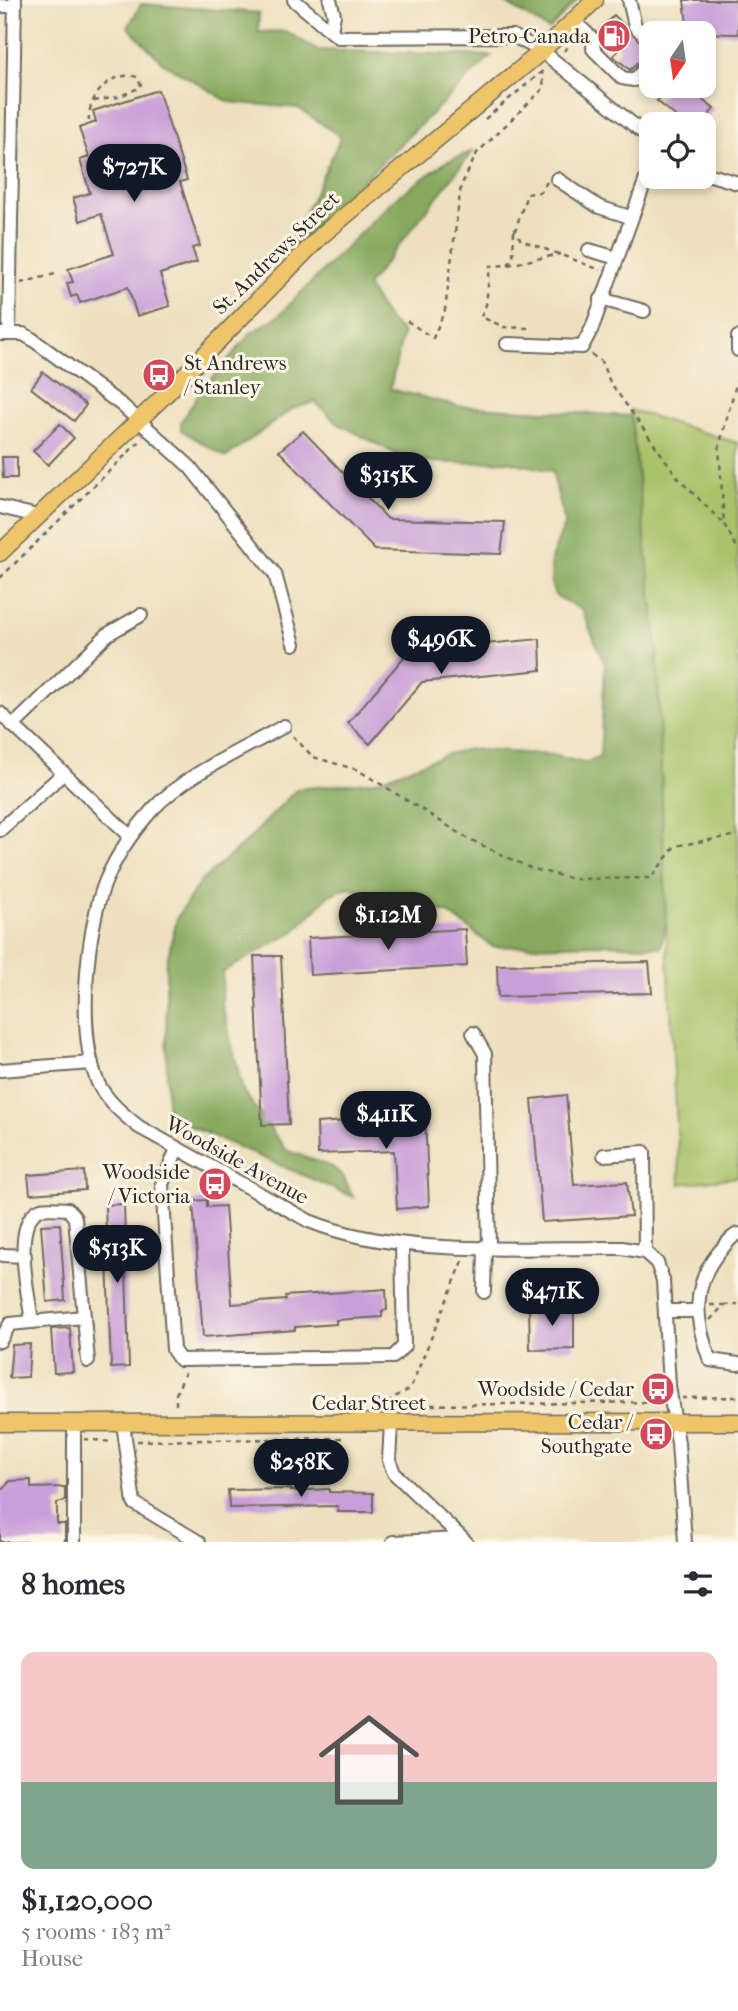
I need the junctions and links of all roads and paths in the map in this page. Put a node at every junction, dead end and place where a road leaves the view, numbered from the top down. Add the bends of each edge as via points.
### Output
1 (294, 0) edge
2 (330, 0) edge
3 (595, 0) edge
4 (629, 0) edge
5 (14, 3) edge
6 (0, 6) edge
7 (575, 22) junction
8 (639, 30) edge
9 (331, 31) junction
10 (542, 51) junction
11 (639, 75) edge
12 (94, 101) junction
13 (89, 121) dead end
14 (480, 123) dead end
15 (639, 129) edge
16 (5, 174) edge
17 (716, 177) edge
18 (557, 179) joint
19 (738, 183) edge
20 (642, 189) edge
21 (631, 217) junction
22 (515, 226) junction
23 (589, 250) dead end
24 (560, 254) junction
25 (617, 258) junction
26 (508, 265) junction
27 (55, 274) dead end
28 (611, 274) junction
29 (19, 284) dead end
30 (601, 299) junction
31 (644, 311) dead end
32 (407, 321) dead end
33 (4, 334) edge
34 (738, 337) edge
35 (508, 344) dead end
36 (528, 345) junction
37 (582, 347) junction
38 (738, 350) edge
39 (738, 377) edge
40 (145, 424) junction
41 (0, 507) edge
42 (37, 516) junction
43 (724, 524) junction
44 (738, 549) edge
45 (0, 553) edge
46 (0, 578) edge
47 (141, 615) dead end
48 (294, 644) dead end
49 (0, 713) edge
50 (13, 726) junction
51 (284, 726) joint
52 (64, 773) junction
53 (0, 830) edge
54 (738, 835) edge
55 (130, 836) junction
56 (473, 1033) dead end
57 (92, 1063) junction
58 (0, 1070) edge
59 (177, 1149) junction
60 (604, 1155) dead end
61 (738, 1234) edge
62 (402, 1244) junction
63 (487, 1246) junction
64 (645, 1252) junction
65 (3, 1255) dead end
66 (24, 1256) junction
67 (463, 1261) dead end
68 (484, 1292) dead end
69 (738, 1304) edge
70 (665, 1311) junction
71 (698, 1311) junction
72 (84, 1317) junction
73 (32, 1322) junction
74 (698, 1329) junction
75 (0, 1341) edge
76 (180, 1360) junction
77 (88, 1361) dead end
78 (738, 1364) edge
79 (738, 1397) edge
80 (681, 1398) dead end
81 (658, 1402) dead end
82 (176, 1405) dead end
83 (391, 1405) junction
84 (351, 1406) dead end
85 (674, 1422) junction
86 (738, 1422) edge
87 (0, 1423) edge
88 (123, 1423) junction
89 (391, 1424) junction
90 (74, 1430) junction
91 (347, 1438) dead end
92 (125, 1441) junction
93 (464, 1540) edge
94 (74, 1542) edge
95 (199, 1542) edge
96 (393, 1542) edge
97 (685, 1542) edge

1 - 9 street
2 - 9 street via 334,15
3 - 7 main road, St. Andrews Street
4 - 8 street
5 - 6 street
5 - 16 street
7 - 10 main road, St. Andrews Street
7 - 11 street via 594,40 593,49 622,78 634,80
9 - 10 street via 338,37 513,36
10 - 15 street
10 - 40 main road, St. Andrews Street via 322,235
12 - 12 path via 107,83 122,75 137,77 143,88
12 - 13 path
14 - 32 path via 543,71 544,88 477,153 461,187 445,310 433,338
16 - 33 street
17 - 19 street
18 - 21 street via 598,207
18 - 22 path via 552,176 540,192 527,194
20 - 21 street
21 - 25 street
22 - 24 path via 521,240
22 - 26 path via 513,257
23 - 25 street
24 - 26 path
24 - 28 path
25 - 28 street
26 - 36 path via 490,266 481,317 504,327 527,327
27 - 29 path
28 - 30 street
30 - 31 street
30 - 37 street
33 - 40 street via 32,339
34 - 38 street
35 - 36 street
36 - 37 street
37 - 43 path via 600,359 610,382 678,479
39 - 43 path via 719,447
40 - 42 main road, St. Andrews Street
40 - 46 path
40 - 48 street via 190,467 275,574
41 - 42 street
42 - 45 main road, St. Andrews Street
43 - 44 path
47 - 50 street via 107,634
49 - 50 street
50 - 52 street
51 - 54 path via 315,758 358,770 469,839 530,868 573,879 651,878 675,846
51 - 55 street, Woodside Avenue via 185,784 155,807
52 - 53 street
52 - 55 street
55 - 57 street, Woodside Avenue via 106,881 89,946 86,1015
56 - 63 street via 485,1054
57 - 58 street
57 - 59 street, Woodside Avenue via 100,1086 115,1107
59 - 62 street, Woodside Avenue via 335,1232
59 - 76 street via 162,1184 173,1350
60 - 64 street via 644,1152
61 - 71 street via 705,1269
62 - 63 street, Woodside Avenue
62 - 76 street via 404,1346 393,1357
63 - 64 street, Woodside Avenue
63 - 68 street
64 - 70 street via 657,1263 663,1280
65 - 66 street
66 - 72 street via 22,1234 28,1217 42,1209 68,1209 75,1219
66 - 73 street
67 - 83 path via 410,1389 391,1399
69 - 74 path via 724,1305
70 - 71 street
70 - 85 street
71 - 74 street
72 - 73 street
72 - 77 street
73 - 75 street via 10,1324
74 - 78 street via 710,1360
76 - 82 path via 186,1376 176,1394
79 - 80 path
81 - 83 path
83 - 84 path
85 - 86 main road, Cedar Street
85 - 89 main road, Cedar Street
85 - 97 street
87 - 90 main road, Cedar Street
88 - 89 main road, Cedar Street
88 - 90 main road, Cedar Street
88 - 92 street
89 - 93 street via 389,1460 394,1473
90 - 92 path via 102,1442
90 - 94 street
91 - 92 path
92 - 95 street via 134,1503
93 - 96 street

